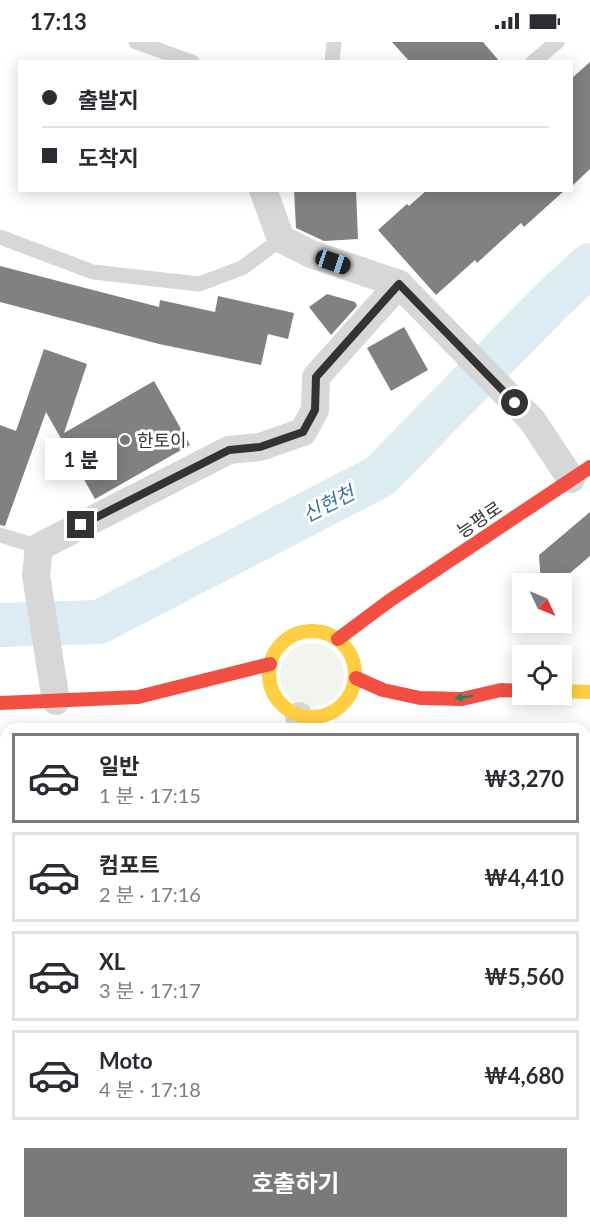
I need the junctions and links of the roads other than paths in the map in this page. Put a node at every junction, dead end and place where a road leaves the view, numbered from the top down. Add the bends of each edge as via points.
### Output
1 (136, 42) edge
2 (334, 42) edge
3 (557, 42) edge
4 (186, 60) edge
5 (332, 60) edge
6 (535, 60) edge
7 (264, 192) edge
8 (0, 237) edge
9 (280, 239) junction
10 (399, 284) junction
11 (580, 473) edge
12 (0, 535) edge
13 (39, 547) junction
14 (389, 601) junction
15 (338, 639) junction
16 (357, 645) junction
17 (270, 664) junction
18 (225, 675) junction
19 (356, 678) junction
20 (270, 682) junction
21 (512, 691) edge
22 (572, 691) edge
23 (590, 692) edge
24 (56, 701) junction
25 (0, 703) edge
26 (308, 723) edge

1 - 4 lane
2 - 5 lane
3 - 6 lane
7 - 9 street
8 - 9 lane via 93,272 199,284 242,268
9 - 10 street via 311,254
10 - 11 street
10 - 13 street via 316,377 315,410 303,432 260,447 229,450
11 - 14 main road, 능평로
12 - 13 lane
13 - 24 street via 36,575
14 - 15 main road, 능평로
14 - 16 main road, 능평로
15 - 16 main road
15 - 17 main road via 312,631 298,633 285,640
16 - 19 main road
17 - 18 main road
17 - 20 main road
18 - 20 main road
18 - 24 main road via 138,697
21 -> 19 main road via 462,699 420,698 396,694
19 - 26 main road via 344,704
20 - 26 main road via 280,704
22 - 23 main road
24 - 25 main road

